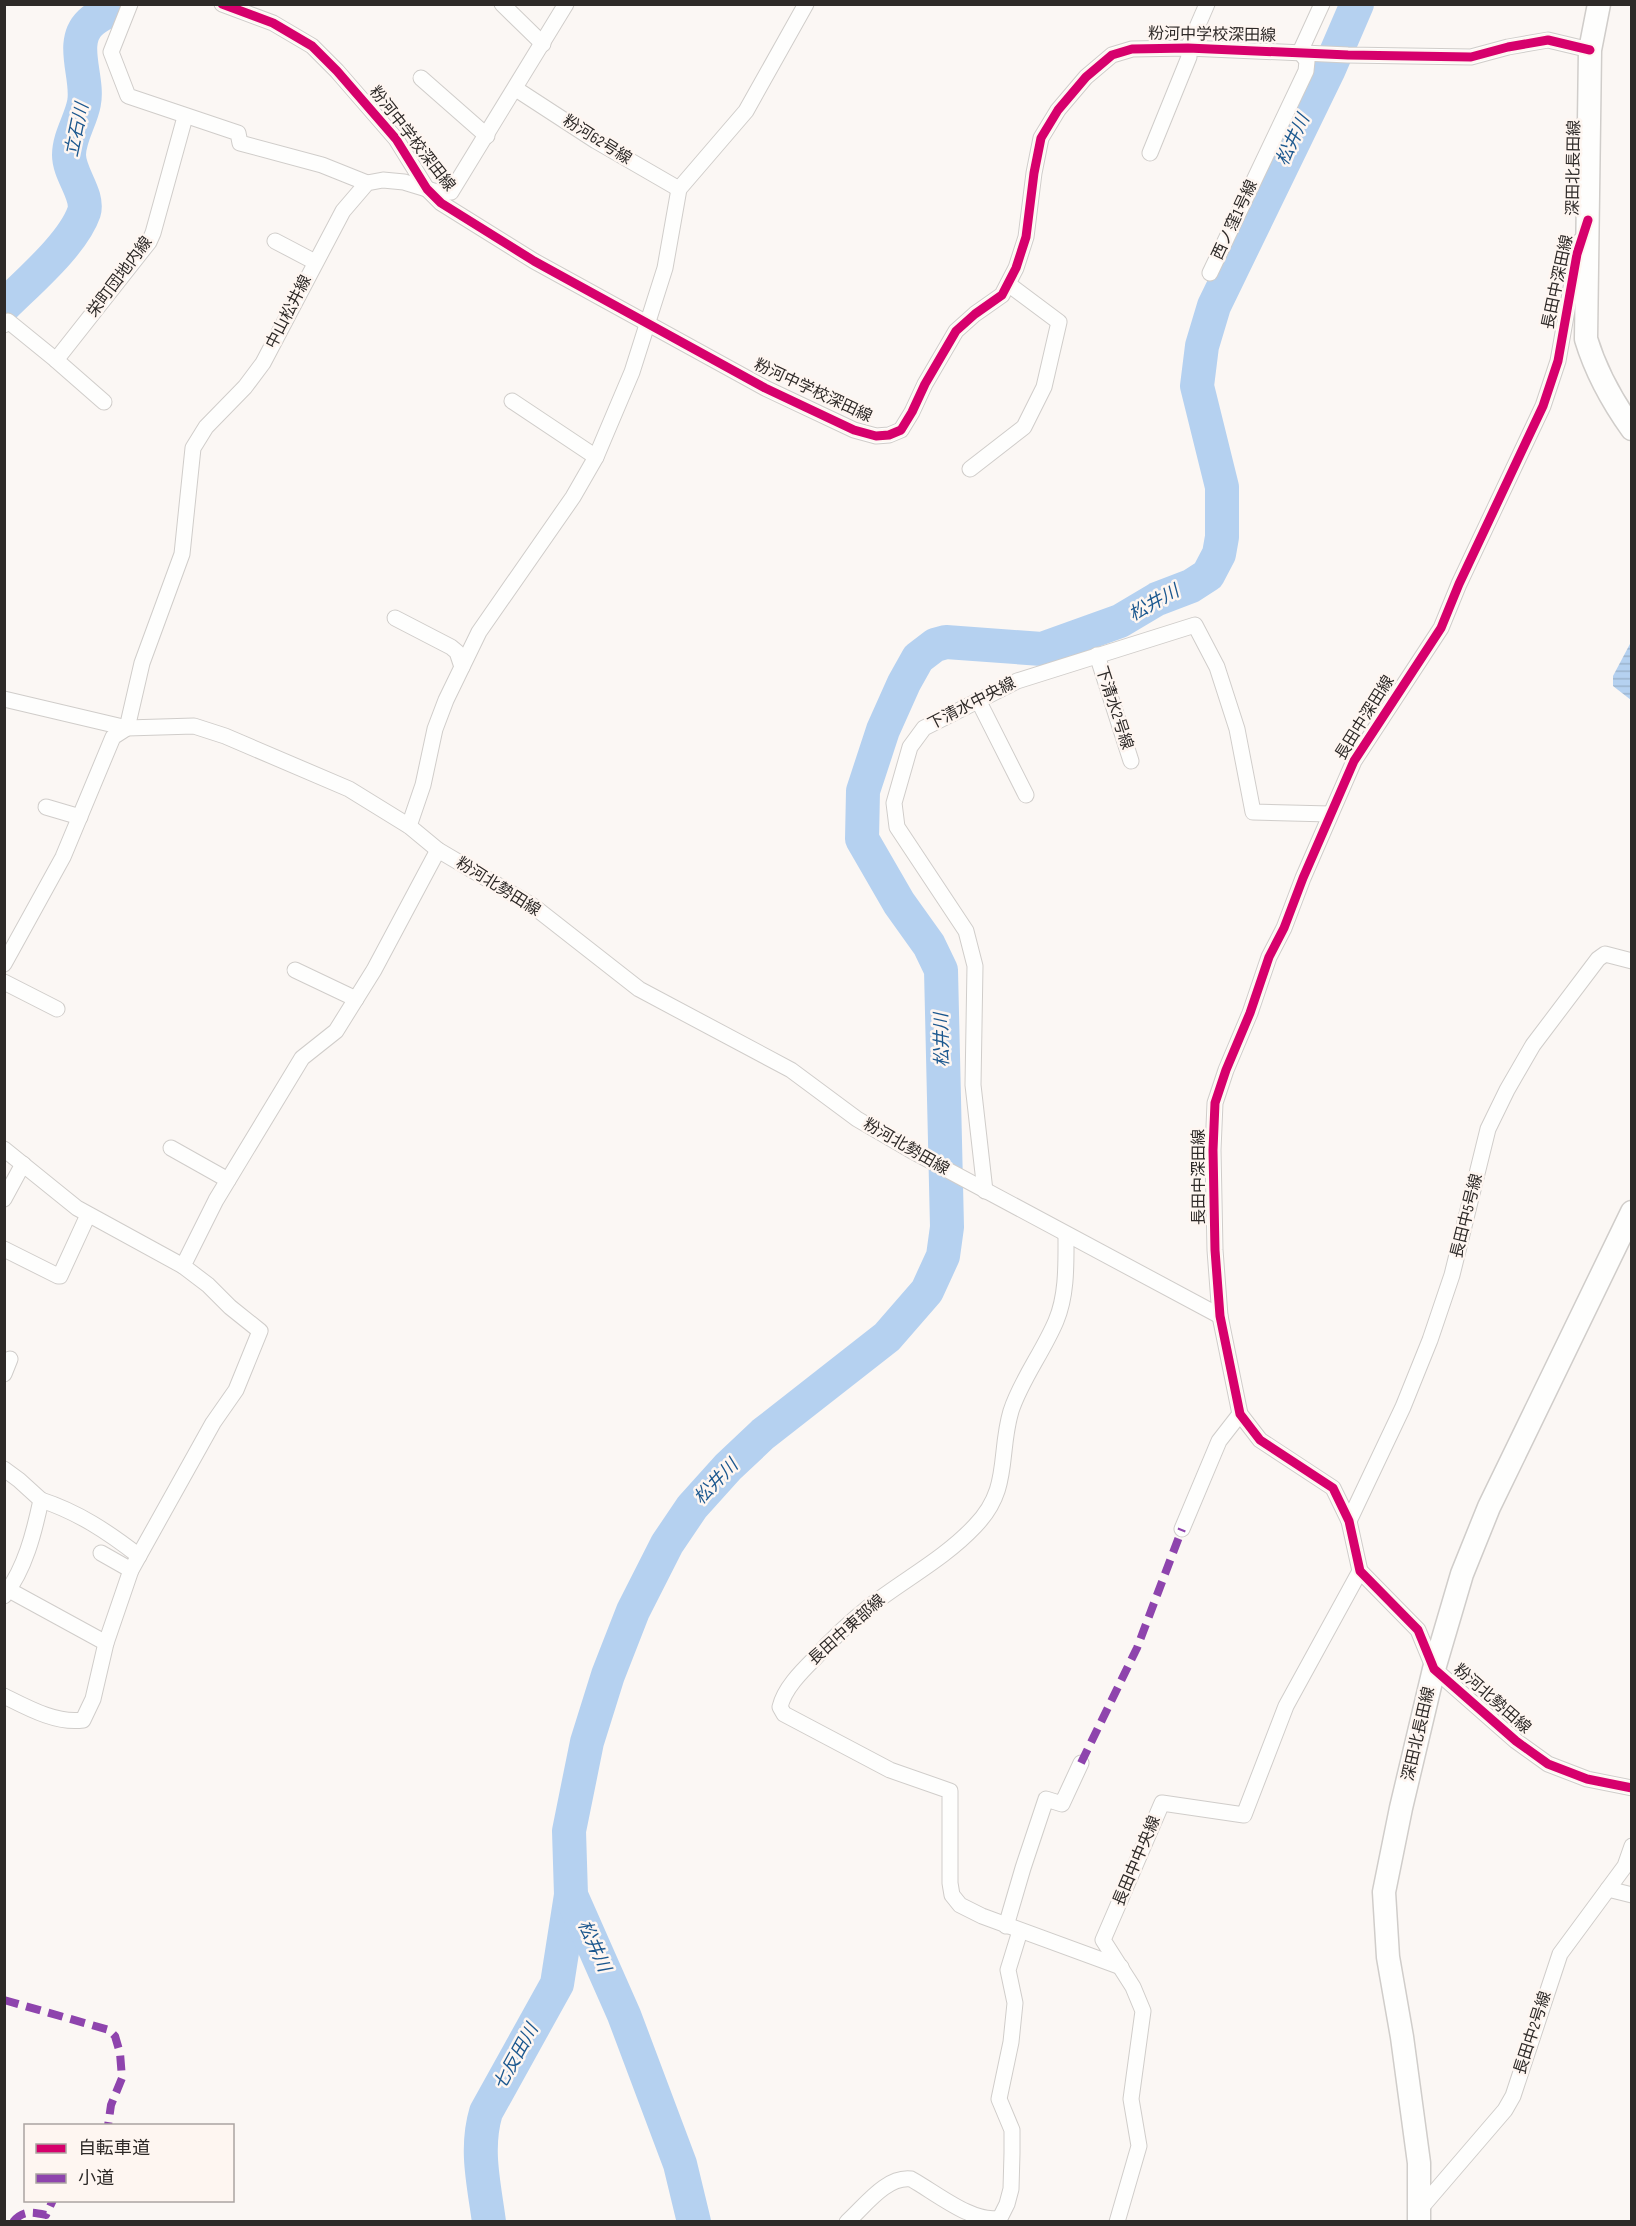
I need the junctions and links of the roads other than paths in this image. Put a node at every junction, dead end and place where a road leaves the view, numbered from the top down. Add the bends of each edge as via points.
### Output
1 (130, 4) edge
2 (222, 4) edge
3 (502, 4) edge
4 (566, 4) edge
5 (806, 4) edge
6 (1207, 4) edge
7 (1322, 4) edge
8 (1599, 4) edge
9 (543, 44) junction
10 (1188, 48) junction
11 (1590, 50) junction
12 (1300, 52) junction
13 (421, 78) dead end
14 (516, 89) junction
15 (185, 117) junction
16 (487, 136) junction
17 (1150, 153) dead end
18 (368, 183) junction
19 (427, 189) junction
20 (679, 189) junction
21 (1588, 220) junction
22 (275, 241) dead end
23 (315, 262) junction
24 (1210, 273) dead end
25 (1008, 284) junction
26 (646, 323) junction
27 (4, 325) edge
28 (57, 360) junction
29 (104, 402) dead end
30 (512, 402) dead end
31 (1632, 429) edge
32 (596, 457) junction
33 (970, 469) dead end
34 (395, 618) dead end
35 (1097, 655) junction
36 (462, 667) junction
37 (4, 699) edge
38 (978, 700) junction
39 (127, 728) junction
40 (1131, 761) dead end
41 (1026, 795) dead end
42 (46, 807) dead end
43 (1330, 814) junction
44 (80, 817) junction
45 (409, 826) junction
46 (438, 850) junction
47 (1632, 961) edge
48 (4, 964) edge
49 (295, 970) dead end
50 (4, 982) edge
51 (356, 999) junction
52 (57, 1009) dead end
53 (171, 1148) dead end
54 (4, 1149) edge
55 (23, 1164) junction
56 (228, 1180) junction
57 (978, 1188) junction
58 (4, 1199) edge
59 (1632, 1212) edge
60 (88, 1215) junction
61 (1066, 1236) junction
62 (4, 1249) edge
63 (183, 1266) junction
64 (1220, 1316) junction
65 (10, 1359) dead end
66 (4, 1374) edge
67 (1240, 1414) junction
68 (4, 1469) edge
69 (40, 1500) junction
70 (1349, 1521) junction
71 (1182, 1529) dead end
72 (101, 1553) dead end
73 (139, 1556) junction
74 (131, 1570) junction
75 (1360, 1570) junction
76 (7, 1593) edge
77 (106, 1643) junction
78 (1434, 1669) junction
79 (4, 1696) edge
80 (1081, 1763) dead end
81 (1632, 1788) edge
82 (1632, 1846) edge
83 (1608, 1889) junction
84 (1632, 1895) edge
85 (1013, 1928) junction
86 (1121, 1967) junction
87 (1419, 2215) edge
88 (848, 2222) edge
89 (1117, 2222) edge

1 - 15 street via 111,52 124,90 136,100
2 - 19 street, 粉河中学校深田線 via 273,23 312,46 396,139
3 - 9 street
4 - 9 street
5 - 20 street via 746,111
6 - 10 street
7 - 12 street, 西ノ窪1号線
8 - 11 street, 深田北長田線
9 - 14 street
10 - 12 street, 粉河中学校深田線
10 - 17 street via 1189,57
10 - 25 street, 粉河中学校深田線 via 1132,49 1112,55 1086,77 1058,110 1041,138 1026,237
11 - 12 street, 粉河中学校深田線 via 1548,40 1471,57
11 - 21 street, 深田北長田線
12 - 24 street, 西ノ窪1号線 via 1306,61 1306,71
13 - 16 street
14 - 16 street
14 - 20 street, 粉河62号線
15 - 18 street via 238,133 240,143 322,165
15 - 28 street, 栄町団地内線 via 149,242
16 - 19 street via 451,192 440,194
18 - 19 street via 404,182
18 - 23 street, 中山松井線 via 343,211
19 - 26 street, 粉河中学校深田線 via 462,217
20 - 26 street via 665,268
21 - 31 street, 深田北長田線 via 1586,339 1593,365
21 - 43 street, 長田中深田線 via 1577,254 1558,361 1543,406 1441,628 1354,761
22 - 23 street
23 - 39 street, 中山松井線 via 263,363 206,427 193,448 182,554 142,663
25 - 26 street, 粉河中学校深田線 via 1002,295 956,331 901,430 889,435 854,430 765,388
25 - 33 street via 1059,322 1044,387 1024,428
26 - 32 street via 632,372
27 - 28 street via 8,321
28 - 29 street
30 - 32 street
32 - 36 street via 573,497 479,632
34 - 36 street via 451,647
35 - 38 street, 下清水中央線 via 1017,681
35 - 40 street, 下清水2号線
35 - 43 street, 下清水中央線 via 1195,625 1217,667 1237,729 1253,812
36 - 45 street via 435,729
37 - 39 street, 粉河北勢田線
38 - 41 street
38 - 57 street, 下清水中央線 via 924,728 910,747 894,803 897,827 966,931 975,966 973,1085
39 - 44 street via 113,737
39 - 45 street, 粉河北勢田線 via 194,726 225,736 349,789
42 - 44 street
43 - 64 street, 長田中深田線 via 1269,957 1215,1103 1215,1239
44 - 48 street via 63,857
45 - 46 street, 粉河北勢田線
46 - 51 street
46 - 57 street, 粉河北勢田線 via 533,906 639,989 792,1070 857,1119
47 - 70 street, 長田中5号線 via 1605,954 1598,959 1533,1045 1507,1090 1488,1129 1452,1275 1430,1340
49 - 51 street
50 - 52 street
51 - 56 street via 336,1031 302,1058
53 - 56 street
54 - 55 street
55 - 58 street
55 - 60 street
56 - 63 street
57 - 61 street, 粉河北勢田線
59 - 78 street, 深田北長田線 via 1489,1507 1462,1574
60 - 62 street via 60,1276
60 - 63 street
61 - 64 street, 粉河北勢田線
61 - 85 street, 長田中東部線 via 1062,1301 1011,1411 999,1490 992,1507 953,1546 869,1607 833,1639 803,1670 780,1707 784,1714 890,1770 950,1791 952,1895 960,1905
63 - 73 street via 260,1331 236,1390 213,1423
64 - 67 street
65 - 66 street
67 - 70 street via 1260,1440 1333,1488
67 - 71 street via 1219,1441
68 - 69 street
69 - 73 street via 66,1508
69 - 76 street via 22,1565
70 - 75 street
72 - 74 street
73 - 74 street
74 - 77 street
75 - 78 street, 粉河北勢田線 via 1419,1630
75 - 86 street, 長田中中央線 via 1286,1706 1244,1815 1162,1803 1103,1940
76 - 77 street
77 - 79 street via 93,1699 83,1720 70,1722
78 - 81 street, 粉河北勢田線 via 1548,1764 1587,1779
78 - 87 street, 深田北長田線 via 1384,1892 1388,1957 1419,2163
80 - 85 street via 1062,1804 1047,1799 1023,1868
82 - 83 street, 長田中2号線 via 1625,1866
83 - 84 street
83 - 87 street, 長田中2号線 via 1560,1954 1505,2110
85 - 86 street, 長田中東部線
85 - 88 street via 1008,1970 1015,2003 999,2099 1012,2130 1011,2188 1000,2218 976,2217 903,2178 888,2185
86 - 89 street, 長田中中央線 via 1143,2011 1131,2099 1139,2146

